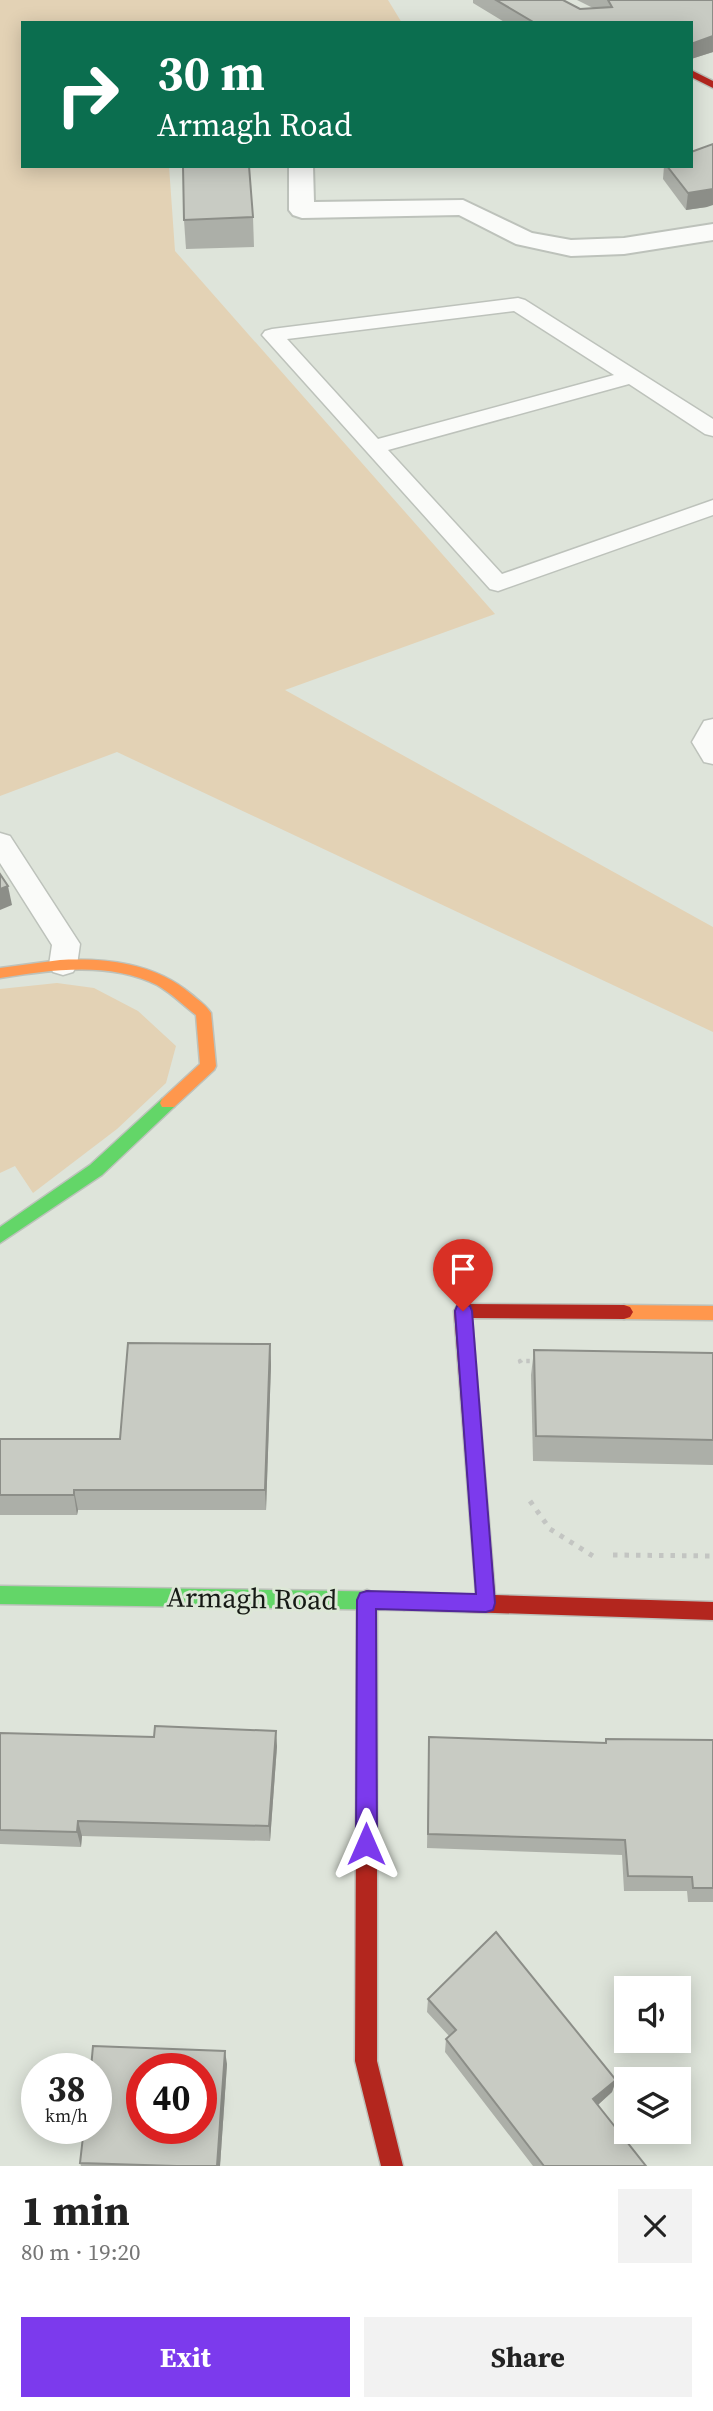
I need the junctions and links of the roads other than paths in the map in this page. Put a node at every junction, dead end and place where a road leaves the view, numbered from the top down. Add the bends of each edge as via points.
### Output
1 (693, 74) edge
2 (713, 85) edge
3 (301, 168) edge
4 (713, 232) edge
5 (632, 377) junction
6 (713, 429) edge
7 (374, 447) junction
8 (713, 507) edge
9 (713, 727) edge
10 (713, 756) edge
11 (0, 842) edge
12 (63, 965) junction
13 (0, 973) edge
14 (0, 1237) edge
15 (713, 1313) edge
16 (0, 1595) edge
17 (367, 1600) junction
18 (486, 1603) junction
19 (713, 1611) edge
20 (392, 2166) edge

1 - 2 street
3 - 4 street via 302,210 463,207 525,239 571,248 624,246
5 - 6 lane
5 - 7 lane
5 - 7 lane via 518,304 272,335
7 - 8 lane via 498,584
9 - 10 lane via 705,741
11 - 12 lane via 66,944
12 - 13 street
12 - 14 street via 108,965 160,979 202,1013 208,1066 96,1170
15 - 18 street via 463,1311
16 - 17 street, Armagh Road
17 - 18 street, Armagh Road
17 - 20 street via 366,2061
18 - 19 street, Armagh Road

